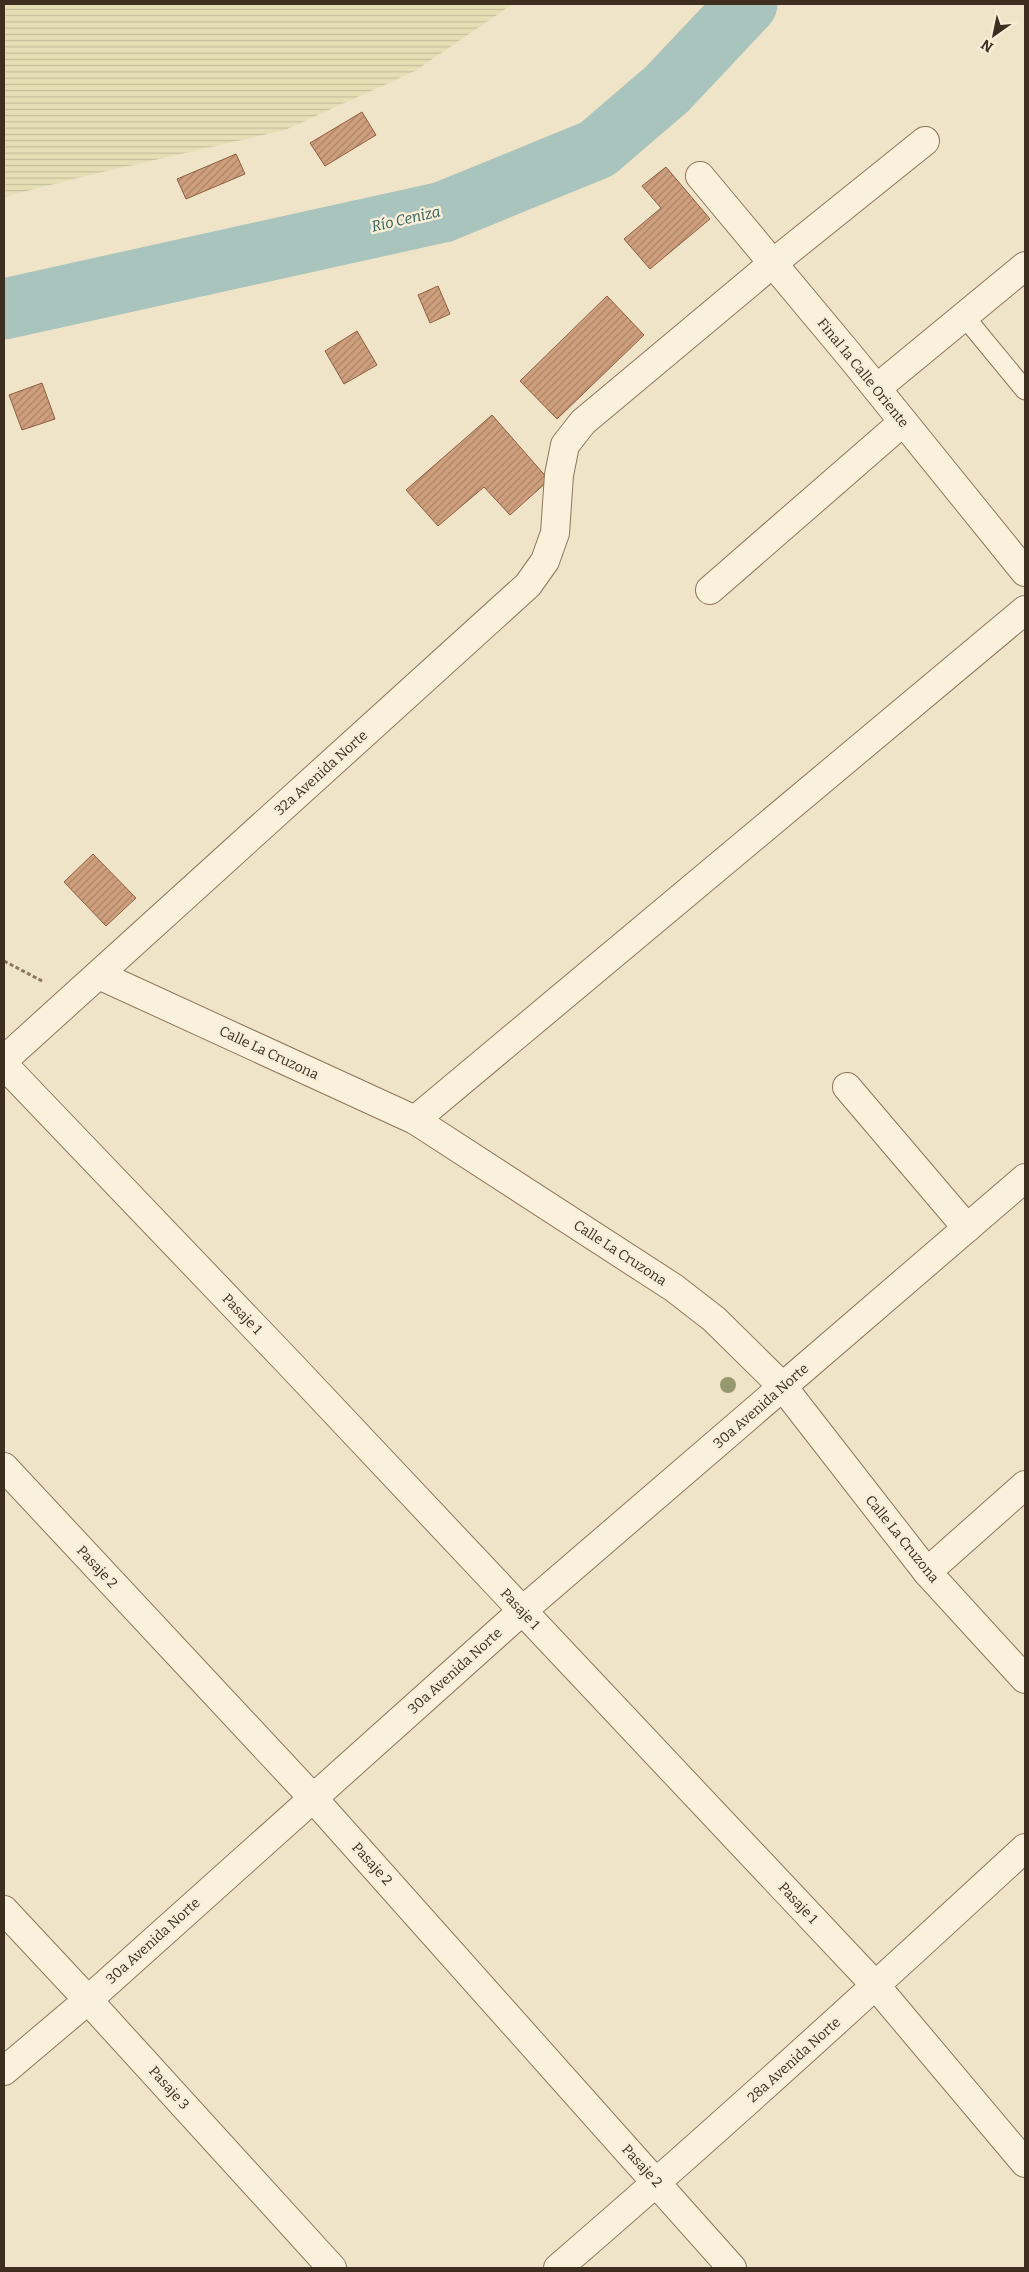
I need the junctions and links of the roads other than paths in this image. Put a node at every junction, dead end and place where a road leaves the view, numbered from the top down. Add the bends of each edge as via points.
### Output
1 (925, 141) dead end
2 (700, 176) dead end
3 (772, 264) junction
4 (1025, 266) edge
5 (964, 316) junction
6 (877, 388) junction
7 (1025, 390) edge
8 (903, 422) junction
9 (1025, 572) edge
10 (710, 590) dead end
11 (1025, 610) edge
12 (99, 975) junction
13 (4, 1060) edge
14 (4, 1065) edge
15 (847, 1087) dead end
16 (415, 1120) junction
17 (1025, 1178) edge
18 (967, 1228) junction
19 (783, 1387) junction
20 (4, 1467) edge
21 (1025, 1485) edge
22 (927, 1572) junction
23 (522, 1611) junction
24 (1025, 1679) edge
25 (312, 1797) junction
26 (1025, 1848) edge
27 (4, 1910) edge
28 (876, 1986) junction
29 (88, 2000) junction
30 (4, 2071) edge
31 (1025, 2163) edge
32 (657, 2183) junction
33 (332, 2268) edge
34 (558, 2268) edge
35 (732, 2268) edge

1 - 3 street
2 - 3 street, Final 1a Calle Oriente
3 - 6 street, Final 1a Calle Oriente
3 - 12 street, 32a Avenida Norte via 583,422 565,444 559,475 555,533 545,561 528,585
4 - 5 street
5 - 6 street
5 - 7 lane
6 - 8 street, Final 1a Calle Oriente
8 - 9 street, Final 1a Calle Oriente
8 - 10 street
11 - 16 street
12 - 13 street, 32a Avenida Norte
12 - 16 street, Calle La Cruzona
14 - 23 street, Pasaje 1
15 - 18 street
16 - 19 street, Calle La Cruzona via 674,1288 714,1319
17 - 18 street, 30a Avenida Norte
18 - 19 street, 30a Avenida Norte
19 - 22 street, Calle La Cruzona
19 - 23 street, 30a Avenida Norte
20 - 25 street, Pasaje 2
21 - 22 street
22 - 24 street, Calle La Cruzona
23 - 25 street, 30a Avenida Norte
23 - 28 street, Pasaje 1
25 - 29 street, 30a Avenida Norte
25 - 32 street, Pasaje 2
26 - 28 street, 28a Avenida Norte
27 - 29 street, Pasaje 3
28 - 31 street, Pasaje 1
28 - 32 street, 28a Avenida Norte
29 - 30 street, 30a Avenida Norte
29 - 33 street, Pasaje 3
32 - 34 street, 28a Avenida Norte
32 - 35 street, Pasaje 2

